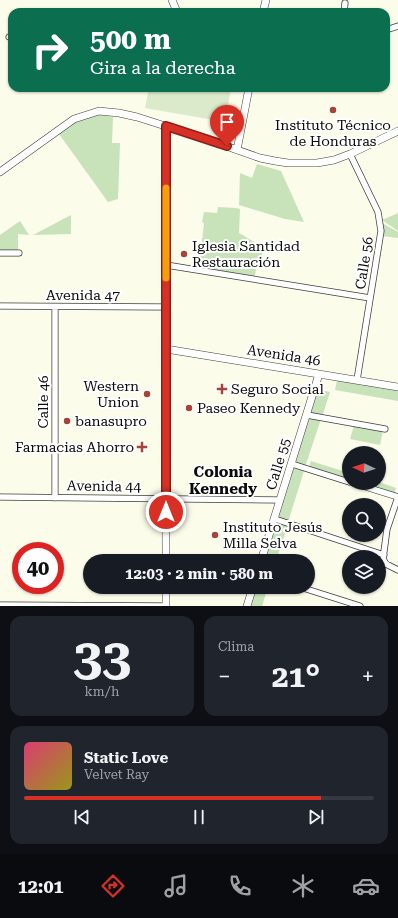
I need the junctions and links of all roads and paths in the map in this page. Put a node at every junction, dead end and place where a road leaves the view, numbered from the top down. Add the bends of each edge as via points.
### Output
1 (345, 3) dead end
2 (344, 8) edge
3 (248, 92) edge
4 (166, 126) junction
5 (398, 131) edge
6 (237, 150) junction
7 (350, 154) junction
8 (0, 172) edge
9 (0, 253) edge
10 (19, 253) dead end
11 (166, 265) junction
12 (370, 298) junction
13 (0, 306) edge
14 (55, 307) junction
15 (166, 307) junction
16 (166, 349) junction
17 (319, 374) junction
18 (357, 380) junction
19 (398, 387) edge
20 (307, 415) junction
21 (385, 429) dead end
22 (292, 464) junction
23 (342, 480) edge
24 (376, 490) edge
25 (0, 497) edge
26 (398, 497) edge
27 (55, 498) junction
28 (166, 499) junction
29 (280, 500) junction
30 (275, 519) junction
31 (369, 550) edge
32 (384, 550) edge
33 (166, 554) edge
34 (263, 554) edge
35 (386, 564) edge
36 (398, 570) edge
37 (315, 592) edge
38 (166, 594) edge
39 (251, 594) edge
40 (0, 605) edge
41 (166, 606) edge
42 (247, 606) edge
43 (360, 606) edge

1 - 2 street
3 - 6 street
4 - 6 street
4 - 8 street via 137,117 99,111 74,119
4 - 11 street
5 - 7 street
6 - 7 street via 267,160 302,164 334,160
7 - 12 street, Calle 56 via 380,220 381,231
9 - 10 street
11 - 12 street
11 - 15 street
12 - 18 street, Calle 56
13 - 14 street, Avenida 47
14 - 15 street, Avenida 47
14 - 27 street, Calle 46
15 - 16 street
16 - 17 street, Avenida 46
16 - 28 street
17 - 18 street, Avenida 46
17 - 20 street, Calle 55
18 - 19 street, Avenida 46
20 - 21 street
20 - 22 street, Calle 55
22 - 23 street
22 - 29 street, Calle 55
24 - 26 street
25 - 27 street, Avenida 44
26 - 32 street via 386,529
27 - 28 street, Avenida 44
28 - 29 street, Avenida 44
28 - 33 street
29 - 30 street, Calle 55
30 - 31 street
30 - 34 street, Calle 55
35 - 36 street
37 - 43 street
38 - 41 street
39 - 42 street
40 - 41 street

